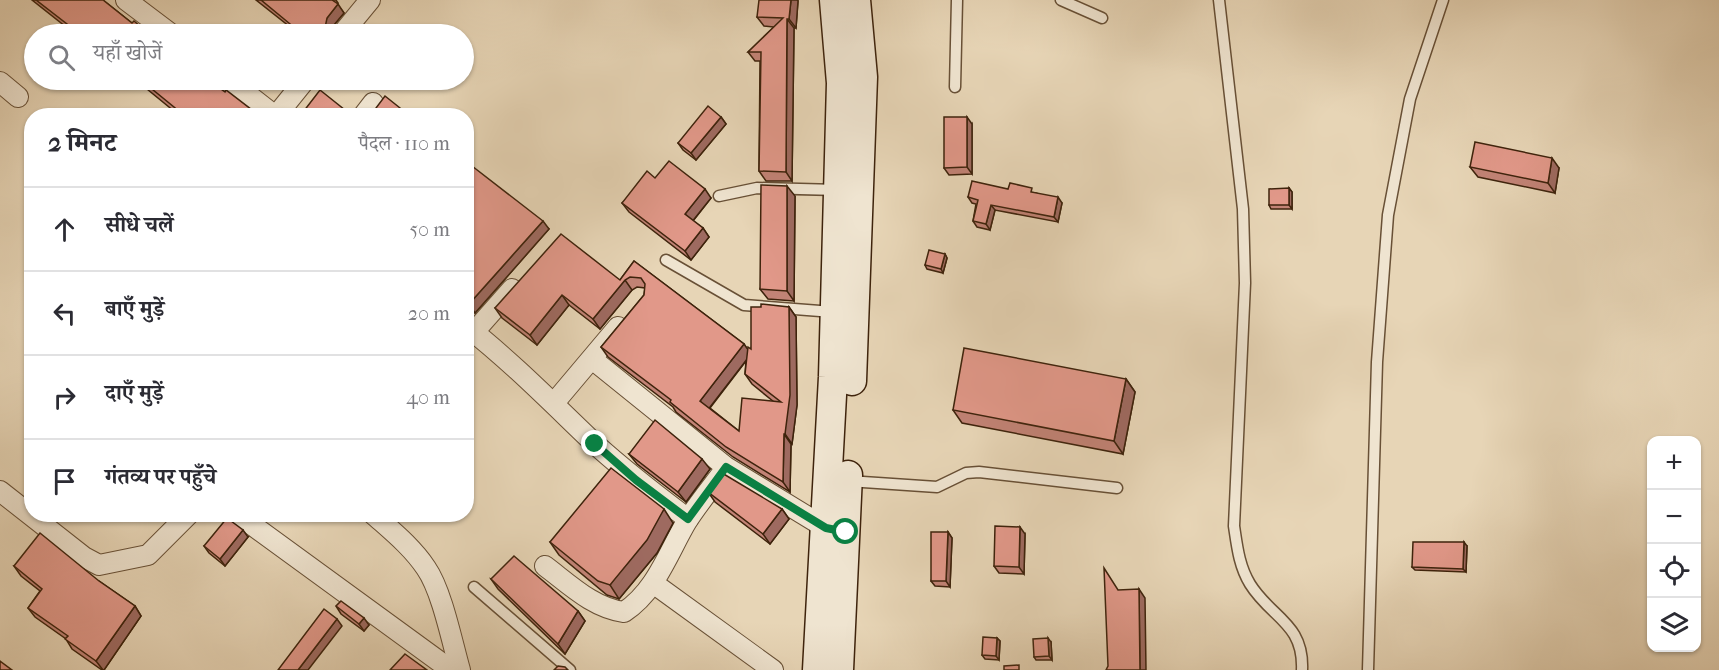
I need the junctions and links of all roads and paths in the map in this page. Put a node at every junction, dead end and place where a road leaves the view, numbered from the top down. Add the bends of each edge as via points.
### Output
1 (126, 0) edge
2 (834, 0) edge
3 (855, 0) edge
4 (957, 0) edge
5 (1061, 0) edge
6 (1219, 0) edge
7 (1443, 0) edge
8 (361, 3) edge
9 (1102, 18) dead end
10 (158, 24) edge
11 (348, 24) edge
12 (0, 82) edge
13 (955, 87) dead end
14 (242, 90) edge
15 (297, 90) edge
16 (18, 97) dead end
17 (266, 108) edge
18 (282, 108) edge
19 (838, 190) junction
20 (719, 196) dead end
21 (666, 260) dead end
22 (522, 278) edge
23 (834, 312) junction
24 (627, 316) edge
25 (474, 325) edge
26 (474, 333) edge
27 (591, 359) junction
28 (554, 404) junction
29 (726, 467) junction
30 (848, 481) junction
31 (1117, 488) dead end
32 (0, 491) edge
33 (24, 510) edge
34 (688, 519) junction
35 (39, 522) edge
36 (181, 522) edge
37 (248, 522) edge
38 (382, 522) edge
39 (836, 530) junction
40 (545, 566) dead end
41 (653, 583) junction
42 (474, 587) dead end
43 (451, 670) edge
44 (460, 670) edge
45 (570, 670) edge
46 (773, 670) edge
47 (817, 670) edge
48 (839, 670) edge
49 (1302, 670) edge
50 (1368, 670) edge

1 - 10 street
2 - 19 main road via 841,83
3 - 30 main road via 863,76
4 - 13 lane
5 - 9 lane
6 - 49 lane via 1243,209 1245,283 1234,526 1240,562 1251,586 1295,633
7 - 50 lane via 1410,99 1388,215 1377,362
8 - 11 street
12 - 16 street
14 - 17 street
15 - 18 street
19 - 20 lane via 757,188
19 - 23 main road
21 - 23 lane via 744,305
22 - 25 street
23 - 39 main road
24 - 27 street
26 - 28 street
27 - 28 street
27 - 29 street
28 - 34 street via 636,480
29 - 34 street
29 - 39 street
30 - 31 lane via 937,487 966,473 979,472
30 - 39 main road
32 - 33 street
34 - 41 street
35 - 36 street via 99,565 148,555
37 - 43 street
38 - 44 street via 413,551 434,584
39 - 47 main road
39 - 48 main road
40 - 41 street via 609,610 624,612 637,604
41 - 46 street
42 - 45 lane

